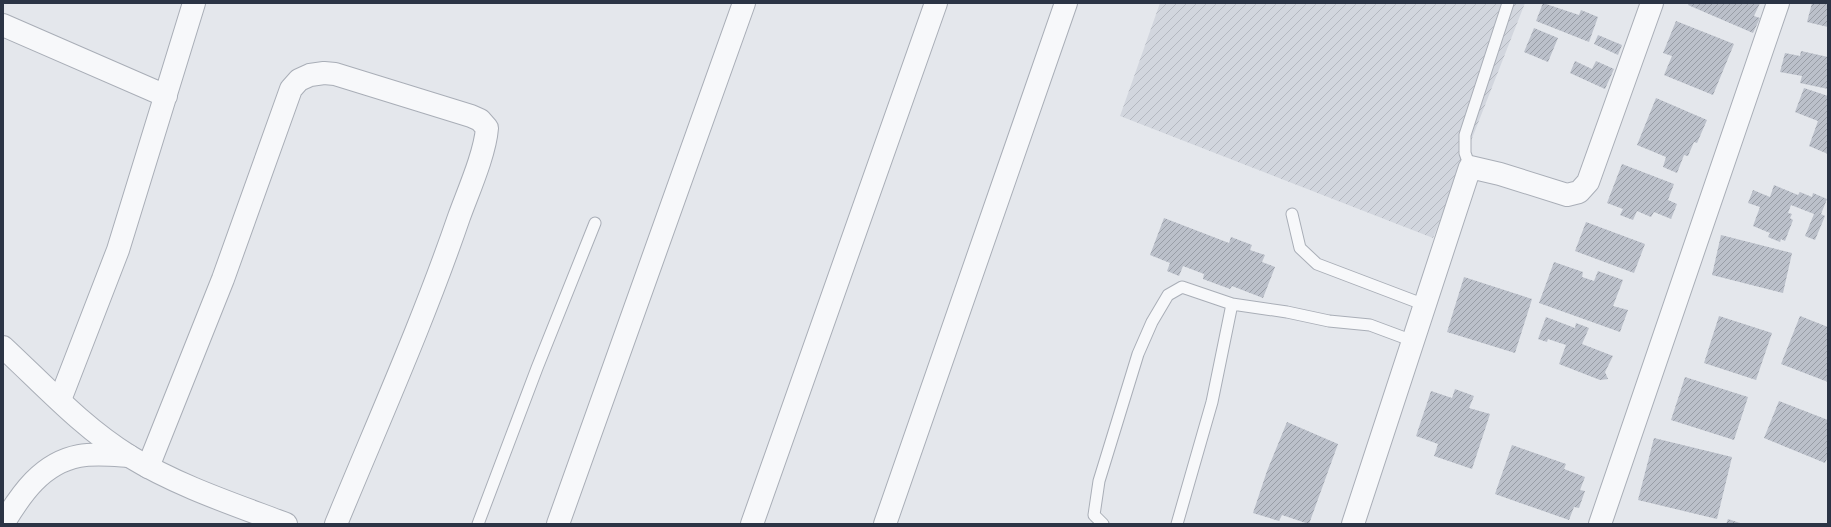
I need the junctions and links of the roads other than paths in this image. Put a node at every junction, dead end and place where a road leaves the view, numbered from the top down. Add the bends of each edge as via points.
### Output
1 (194, 3) edge
2 (744, 3) edge
3 (936, 3) edge
4 (1066, 3) edge
5 (1508, 3) edge
6 (1652, 3) edge
7 (1778, 3) edge
8 (3, 25) edge
9 (166, 96) junction
10 (1470, 167) junction
11 (1292, 214) dead end
12 (595, 223) dead end
13 (1232, 304) junction
14 (1425, 305) junction
15 (1413, 341) junction
16 (3, 347) edge
17 (60, 400) junction
18 (129, 456) junction
19 (148, 467) junction
20 (4, 524) edge
21 (286, 524) edge
22 (336, 524) edge
23 (478, 524) edge
24 (558, 524) edge
25 (752, 524) edge
26 (885, 524) edge
27 (1103, 524) edge
28 (1177, 524) edge
29 (1353, 524) edge
30 (1600, 524) edge

1 - 9 street
2 - 24 street
3 - 25 street
4 - 26 street
5 - 10 lane via 1465,135 1465,153
6 - 10 street via 1588,182 1579,192 1567,195
7 - 30 street
8 - 9 street
9 - 17 street via 118,250
10 - 14 street
11 - 14 lane via 1300,248 1317,264
12 - 23 lane
13 - 15 lane via 1329,321 1370,324
13 - 27 lane via 1182,287 1168,295 1152,322 1138,354 1099,481 1094,515
13 - 28 lane via 1212,402
14 - 15 street
15 - 29 street
16 - 17 street
17 - 18 street via 90,429
18 - 19 street
18 - 20 street via 80,456 53,466 27,488
19 - 21 street
19 - 22 street via 223,279 291,89 298,80 310,74 324,73 347,77 471,116 486,124 487,128 482,151 444,262

